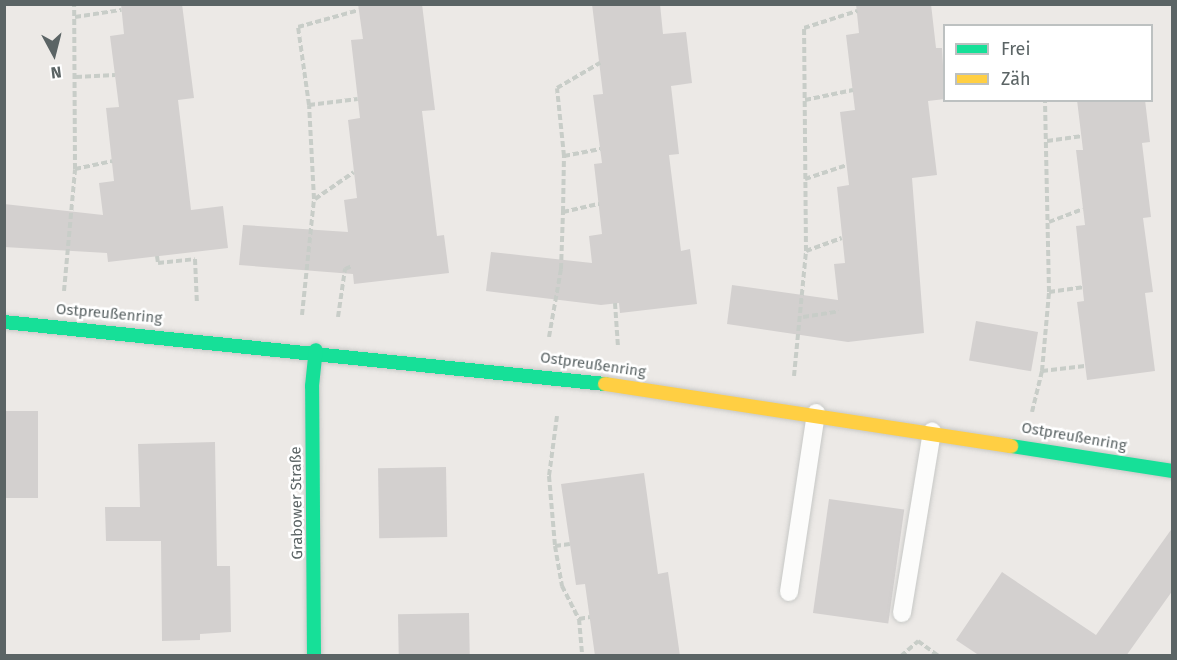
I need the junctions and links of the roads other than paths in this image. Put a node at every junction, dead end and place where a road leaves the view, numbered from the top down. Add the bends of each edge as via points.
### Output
1 (4, 322) edge
2 (316, 350) junction
3 (816, 413) junction
4 (932, 431) junction
5 (1173, 471) edge
6 (789, 592) dead end
7 (902, 613) dead end
8 (314, 656) edge

1 - 2 street, Ostpreußenring
2 - 3 street, Ostpreußenring via 543,375
2 - 8 street, Grabower Straße via 312,386
3 - 4 street, Ostpreußenring
3 - 6 lane
4 - 5 street, Ostpreußenring
4 - 7 lane

